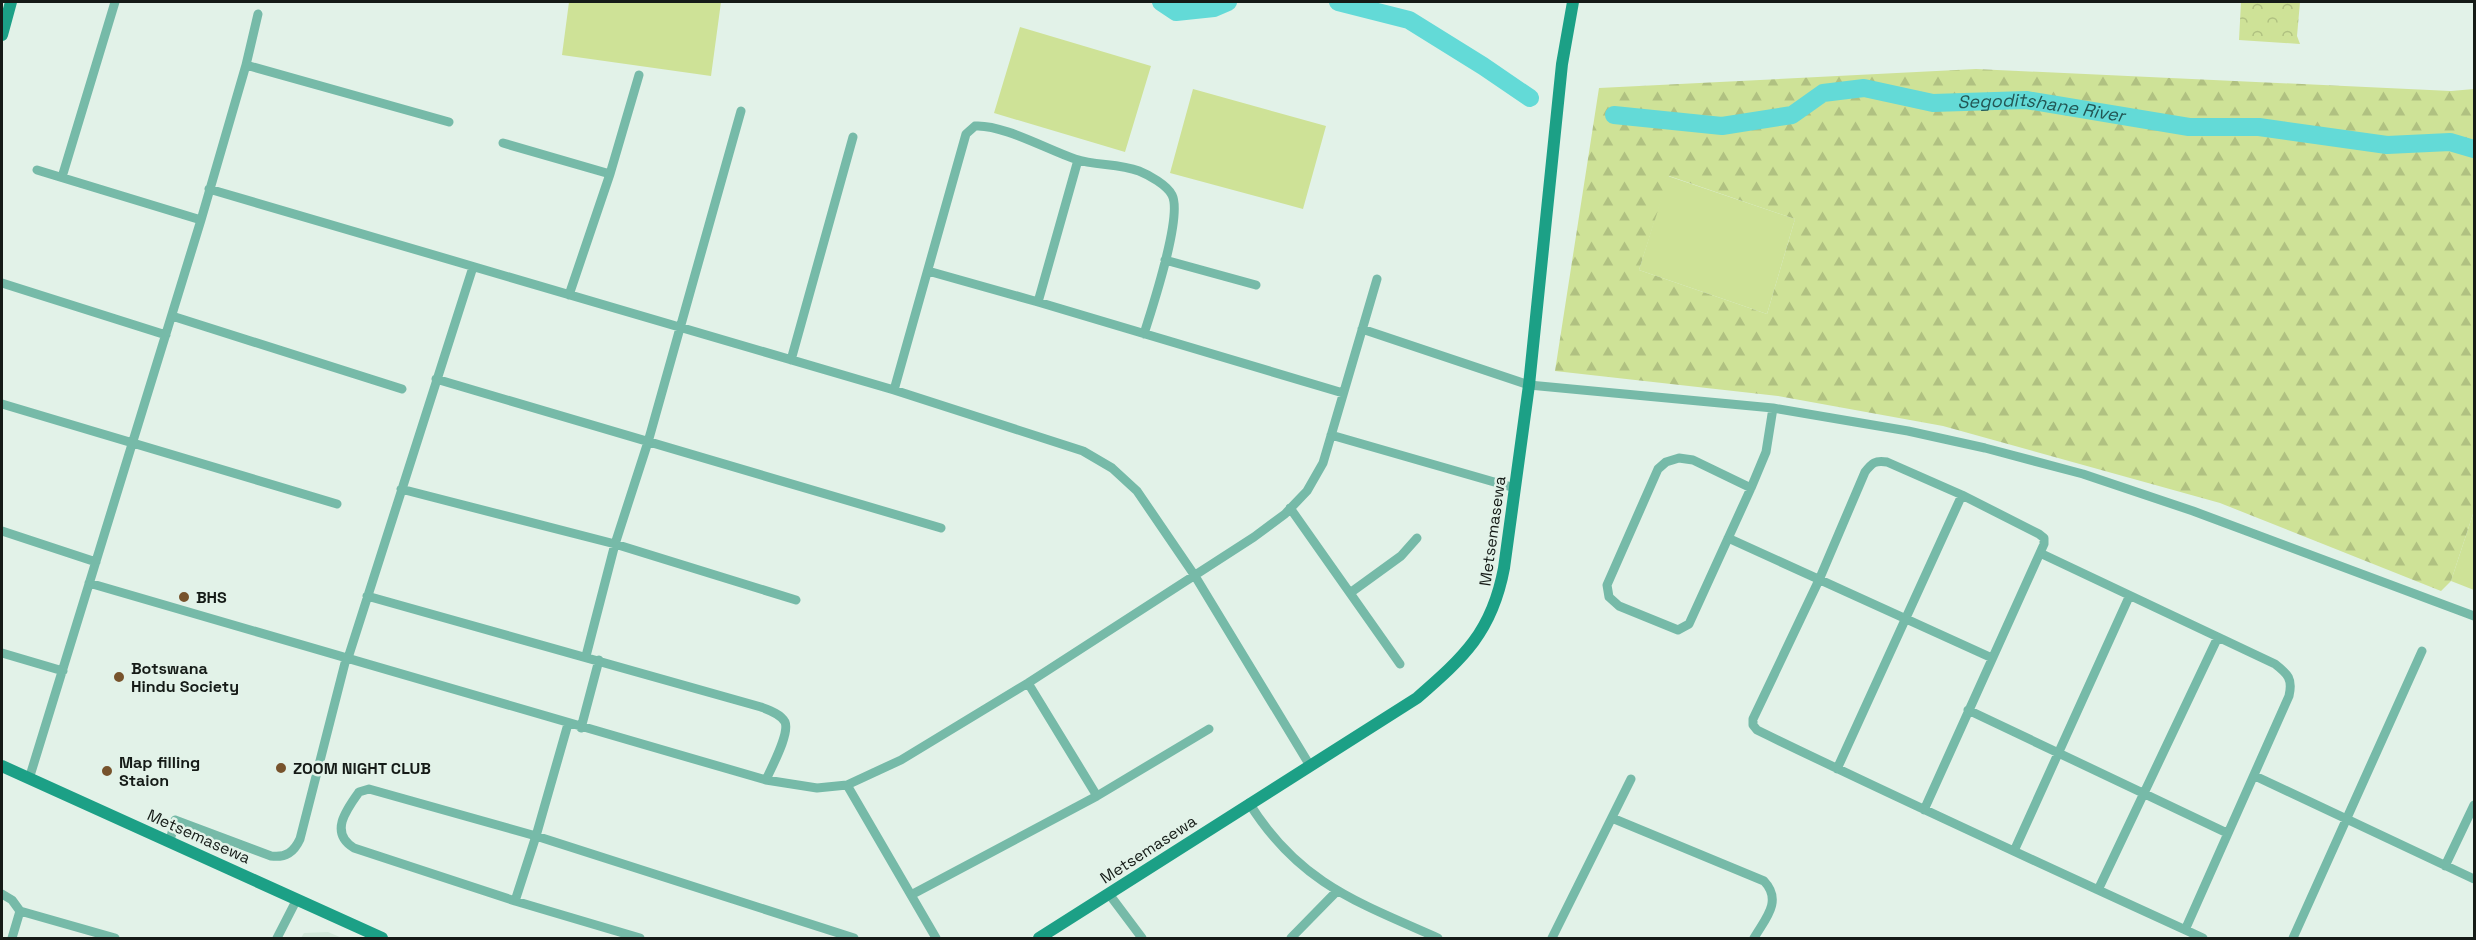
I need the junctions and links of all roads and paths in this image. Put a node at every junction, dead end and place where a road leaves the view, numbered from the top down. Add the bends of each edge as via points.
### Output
1 (11, 2) edge
2 (115, 2) edge
3 (1573, 2) edge
4 (258, 14) dead end
5 (2, 35) edge
6 (246, 64) junction
7 (639, 75) dead end
8 (741, 111) dead end
9 (449, 122) dead end
10 (853, 137) dead end
11 (503, 142) dead end
12 (1078, 160) junction
13 (37, 170) dead end
14 (610, 174) junction
15 (62, 177) junction
16 (209, 189) junction
17 (201, 220) junction
18 (1165, 260) junction
19 (473, 267) junction
20 (928, 271) junction
21 (1377, 279) dead end
22 (2, 283) edge
23 (1256, 285) dead end
24 (569, 295) junction
25 (1038, 302) junction
26 (172, 316) junction
27 (680, 328) junction
28 (1362, 329) junction
29 (1144, 334) junction
30 (166, 335) junction
31 (791, 360) junction
32 (436, 379) junction
33 (1529, 385) junction
34 (402, 388) dead end
35 (894, 390) junction
36 (1343, 393) junction
37 (2, 404) edge
38 (1773, 408) junction
39 (1331, 435) junction
40 (648, 442) junction
41 (133, 445) junction
42 (1515, 488) junction
43 (1751, 488) junction
44 (401, 489) junction
45 (1962, 495) junction
46 (337, 504) dead end
47 (1290, 508) junction
48 (941, 528) dead end
49 (2, 531) edge
50 (1417, 538) dead end
51 (1728, 538) junction
52 (615, 544) junction
53 (2040, 553) junction
54 (96, 562) junction
55 (1195, 576) junction
56 (1819, 580) junction
57 (89, 583) junction
58 (1350, 593) junction
59 (367, 596) junction
60 (2129, 597) junction
61 (795, 600) dead end
62 (2475, 616) edge
63 (1906, 619) junction
64 (2218, 638) junction
65 (2422, 651) dead end
66 (2, 653) edge
67 (586, 656) junction
68 (347, 658) junction
69 (1992, 658) junction
70 (599, 660) junction
71 (1400, 663) dead end
72 (63, 671) junction
73 (1028, 683) junction
74 (1968, 710) junction
75 (568, 724) junction
76 (581, 728) junction
77 (1209, 729) dead end
78 (2059, 753) junction
79 (1309, 764) junction
80 (2, 766) edge
81 (1837, 770) junction
82 (2255, 776) junction
83 (29, 779) junction
84 (1631, 779) dead end
85 (766, 780) junction
86 (847, 785) junction
87 (2144, 794) junction
88 (1097, 796) junction
89 (1249, 803) junction
90 (2475, 805) edge
91 (1924, 810) junction
92 (1612, 818) junction
93 (2347, 819) junction
94 (2227, 833) junction
95 (536, 836) junction
96 (170, 841) junction
97 (2014, 851) junction
98 (2445, 866) junction
99 (2475, 879) edge
100 (2098, 890) junction
101 (1337, 891) junction
102 (2, 894) edge
103 (1109, 894) junction
104 (910, 895) junction
105 (297, 898) junction
106 (515, 901) junction
107 (20, 911) junction
108 (2185, 930) junction
109 (1047, 936) edge
110 (12, 939) edge
111 (115, 939) edge
112 (277, 939) edge
113 (382, 939) edge
114 (640, 939) edge
115 (854, 939) edge
116 (936, 939) edge
117 (1142, 939) edge
118 (1291, 939) edge
119 (1438, 939) edge
120 (1552, 939) edge
121 (1754, 939) edge
122 (2204, 939) edge
123 (2293, 939) edge

1 - 5 street
2 - 15 street
3 - 33 street, Metsemasewa via 1562,64
4 - 6 street
6 - 9 street
6 - 16 street
7 - 14 street
8 - 27 street
10 - 31 street
11 - 14 street
12 - 18 street via 1140,172 1172,194 1176,209
12 - 20 street via 996,128 970,129
12 - 25 street
13 - 15 street
14 - 24 street
15 - 17 street
16 - 17 street
16 - 19 street
17 - 26 street
18 - 23 street
18 - 29 street
19 - 24 street
19 - 32 street
20 - 25 street
20 - 35 street
21 - 28 street
22 - 30 street
24 - 27 street
25 - 29 street
26 - 30 street
26 - 34 street
27 - 31 street
27 - 40 street
28 - 33 street
28 - 36 street
29 - 36 street
30 - 41 street
31 - 35 street
32 - 40 street
32 - 44 street
33 - 38 street
33 - 42 street, Metsemasewa
35 - 55 street via 1083,451 1112,468 1137,491
36 - 39 street
37 - 41 street
38 - 43 street via 1766,452
38 - 62 street via 1974,445 2083,474
39 - 42 street
39 - 47 street via 1323,463 1307,491
40 - 48 street
40 - 52 street
41 - 46 street
41 - 54 street
42 - 79 street, Metsemasewa via 1499,596 1476,641 1417,698
43 - 51 street
43 - 51 street via 1693,460 1679,458 1666,462 1659,469 1607,585 1609,597 1619,606 1658,623 1673,629 1684,628
44 - 52 street
44 - 59 street
45 - 53 street via 2040,534 2044,538
45 - 56 street via 1887,462 1871,463
45 - 63 street
47 - 55 street
47 - 58 street
49 - 54 street
50 - 58 street via 1401,556
51 - 56 street
52 - 61 street
52 - 67 street
53 - 60 street
53 - 69 street
54 - 57 street
55 - 73 street
55 - 79 street
56 - 63 street
56 - 81 street via 1753,725
57 - 68 street
57 - 72 street
58 - 71 street
59 - 67 street
59 - 68 street
60 - 64 street
60 - 78 street
63 - 69 street
63 - 81 street
64 - 82 street via 2275,664 2290,677 2289,696
64 - 87 street
65 - 93 street
66 - 72 street
67 - 70 street
68 - 75 street
68 - 96 street via 300,838 292,852 271,856 175,820
69 - 74 street
70 - 76 street
70 - 85 street via 762,706 778,715 785,722 785,733
72 - 83 street
73 - 86 street via 901,760
73 - 88 street
74 - 78 street
74 - 91 street
75 - 76 street
75 - 95 street
76 - 85 street
77 - 88 street
78 - 87 street
78 - 97 street
79 - 89 street, Metsemasewa
80 - 83 street, Metsemasewa
81 - 91 street
82 - 93 street
82 - 94 street
83 - 96 street, Metsemasewa
84 - 92 street
85 - 86 street via 817,788
86 - 104 street
87 - 94 street
87 - 100 street
88 - 104 street
89 - 101 street via 1264,828 1300,866
89 - 103 street, Metsemasewa
90 - 98 street
91 - 97 street
92 - 120 street
92 - 121 street via 1764,880 1771,888 1772,905
93 - 98 street
93 - 123 street
94 - 108 street
95 - 106 street
95 - 106 street via 369,789 359,792 342,819 341,833 354,848
95 - 115 street
96 - 105 street, Metsemasewa
97 - 100 street
98 - 99 street
100 - 108 street
101 - 118 street
101 - 119 street
102 - 107 street
103 - 109 street, Metsemasewa
103 - 117 street
104 - 116 street
105 - 112 street
105 - 113 street, Metsemasewa
106 - 114 street
107 - 110 street
107 - 111 street
108 - 122 street

